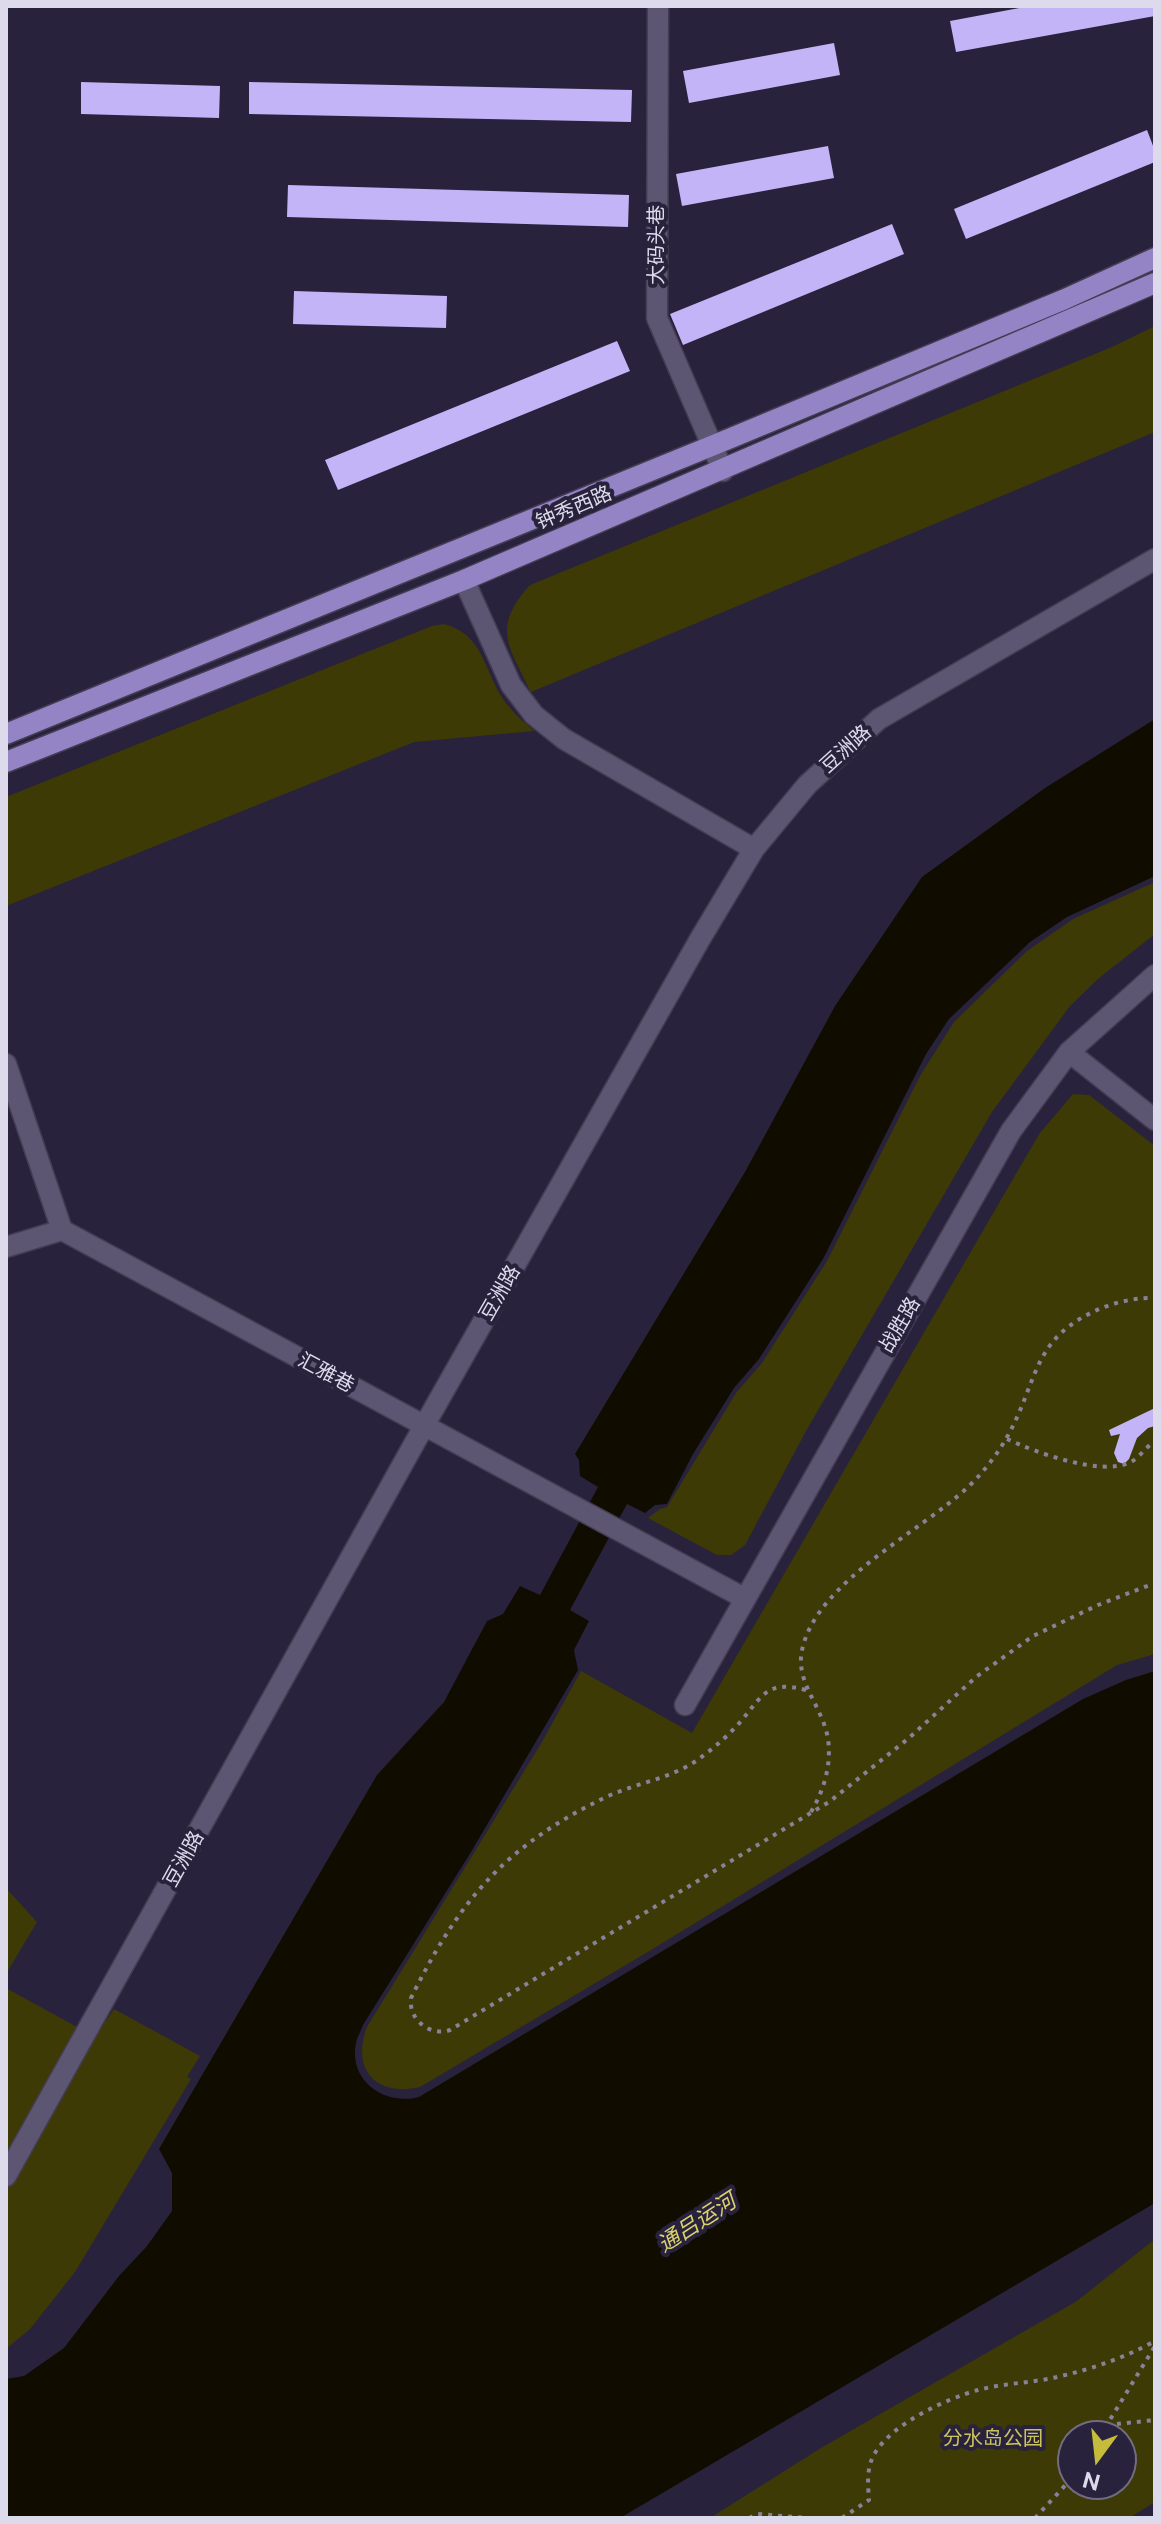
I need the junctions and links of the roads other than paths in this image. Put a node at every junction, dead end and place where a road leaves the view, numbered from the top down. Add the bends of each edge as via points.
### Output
1 (658, 6) edge
2 (1155, 258) edge
3 (1155, 283) edge
4 (711, 445) junction
5 (723, 471) junction
6 (1155, 559) edge
7 (464, 580) junction
8 (6, 734) edge
9 (6, 762) edge
10 (754, 849) junction
11 (1155, 975) edge
12 (1069, 1052) junction
13 (6, 1064) edge
14 (1155, 1120) edge
15 (62, 1230) junction
16 (6, 1247) edge
17 (424, 1426) junction
18 (744, 1598) junction
19 (685, 1705) dead end
20 (6, 2176) edge

1 - 4 street, 大码头巷 via 657,318
2 - 4 main road, 钟秀西路
3 - 5 main road, 钟秀西路
4 - 5 street, 大码头巷
4 - 8 main road, 钟秀西路
5 - 7 main road, 钟秀西路
6 - 10 street, 豆洲路 via 879,719 807,785
7 - 9 main road, 钟秀西路
7 - 10 street via 511,685 534,715 564,739
10 - 17 street, 豆洲路
11 - 12 street, 战胜路
12 - 14 street
12 - 18 street, 战胜路 via 1011,1131
13 - 15 street
15 - 16 street
15 - 17 street, 汇雅巷
17 - 18 street, 汇雅巷
17 - 20 street, 豆洲路
18 - 19 street, 战胜路

